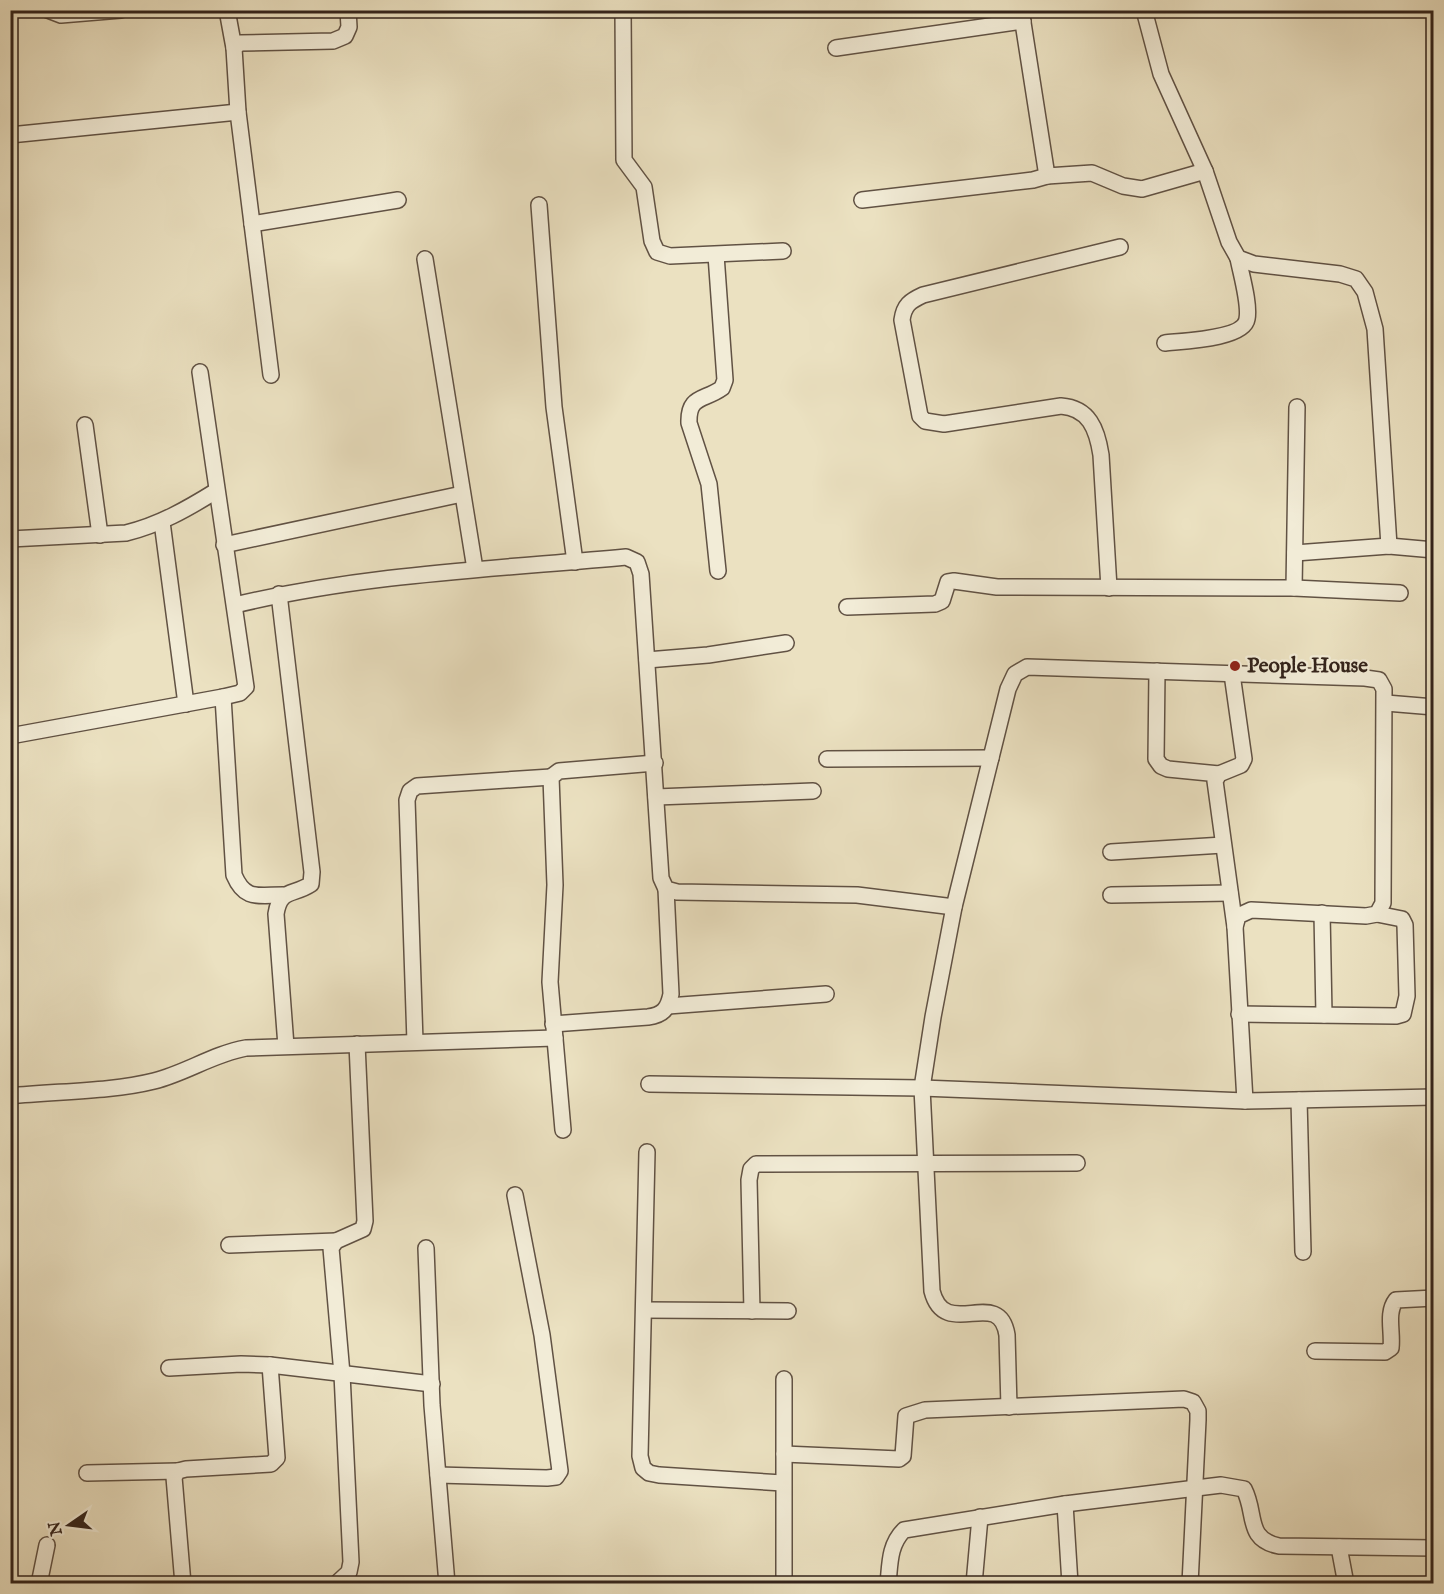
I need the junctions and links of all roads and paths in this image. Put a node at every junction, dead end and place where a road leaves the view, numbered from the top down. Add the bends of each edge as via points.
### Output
1 (48, 10) edge
2 (121, 10) edge
3 (227, 10) edge
4 (348, 10) edge
5 (623, 10) edge
6 (1144, 10) edge
7 (1022, 16) edge
8 (234, 48) junction
9 (836, 48) dead end
10 (238, 112) junction
11 (10, 135) edge
12 (1205, 171) junction
13 (1047, 176) junction
14 (398, 200) dead end
15 (862, 200) dead end
16 (539, 205) dead end
17 (252, 224) junction
18 (1120, 247) dead end
19 (783, 251) dead end
20 (716, 255) junction
21 (1238, 258) junction
22 (425, 259) dead end
23 (1164, 343) dead end
24 (200, 372) dead end
25 (271, 375) dead end
26 (1297, 407) dead end
27 (86, 425) dead end
28 (216, 491) junction
29 (462, 494) junction
30 (162, 522) junction
31 (100, 535) junction
32 (10, 539) edge
33 (224, 545) junction
34 (1389, 546) junction
35 (1434, 550) edge
36 (1295, 553) junction
37 (575, 562) junction
38 (475, 569) junction
39 (718, 571) dead end
40 (1109, 588) junction
41 (1294, 588) junction
42 (1400, 593) dead end
43 (279, 594) junction
44 (234, 605) junction
45 (848, 607) dead end
46 (786, 643) dead end
47 (647, 660) junction
48 (1157, 671) junction
49 (1232, 674) junction
50 (223, 697) junction
51 (1386, 703) junction
52 (186, 704) junction
53 (1434, 707) edge
54 (10, 736) edge
55 (991, 758) junction
56 (827, 759) dead end
57 (655, 763) junction
58 (1219, 774) junction
59 (550, 777) junction
60 (813, 791) dead end
61 (656, 797) junction
62 (1223, 846) junction
63 (1111, 852) dead end
64 (666, 889) junction
65 (1230, 893) junction
66 (283, 895) junction
67 (1111, 895) dead end
68 (954, 907) junction
69 (1322, 913) junction
70 (1377, 914) junction
71 (1235, 927) junction
72 (825, 994) dead end
73 (668, 1006) junction
74 (1239, 1014) junction
75 (1324, 1015) junction
76 (554, 1031) junction
77 (415, 1042) junction
78 (357, 1044) junction
79 (286, 1046) junction
80 (649, 1084) dead end
81 (922, 1088) junction
82 (10, 1096) edge
83 (1434, 1097) edge
84 (1299, 1100) junction
85 (1245, 1101) junction
86 (563, 1130) dead end
87 (647, 1152) dead end
88 (926, 1161) junction
89 (1077, 1163) dead end
90 (515, 1195) dead end
91 (336, 1241) junction
92 (229, 1245) dead end
93 (426, 1248) dead end
94 (1303, 1252) dead end
95 (1434, 1298) edge
96 (644, 1310) junction
97 (752, 1311) junction
98 (788, 1311) dead end
99 (1315, 1351) dead end
100 (270, 1365) junction
101 (169, 1368) dead end
102 (342, 1374) junction
103 (784, 1379) dead end
104 (432, 1384) junction
105 (1010, 1407) junction
106 (784, 1454) junction
107 (178, 1471) junction
108 (87, 1473) dead end
109 (438, 1475) junction
110 (783, 1483) junction
111 (1193, 1489) junction
112 (1065, 1504) junction
113 (980, 1517) junction
114 (47, 1545) dead end
115 (1339, 1547) junction
116 (1434, 1548) edge
117 (39, 1584) edge
118 (183, 1584) edge
119 (336, 1584) edge
120 (447, 1584) edge
121 (784, 1584) edge
122 (888, 1584) edge
123 (974, 1584) edge
124 (1070, 1584) edge
125 (1190, 1584) edge
126 (1346, 1584) edge

1 - 2 street via 61,15
3 - 8 street
4 - 8 street via 345,36 333,41 240,43
5 - 20 street via 624,160 644,187 652,240 657,252 670,256
6 - 12 street via 1161,74
7 - 9 street
7 - 13 street
8 - 10 street
10 - 11 street
10 - 17 street
12 - 13 street via 1142,189 1092,173
12 - 21 street
13 - 15 street
14 - 17 street
16 - 37 street via 554,407
17 - 25 street
18 - 40 street via 922,295 904,308 902,320 920,416 926,421 944,424 1061,406 1075,407 1085,415 1099,440
19 - 20 street
20 - 39 street via 725,380 722,388 695,401 689,423 709,484
21 - 23 street via 1247,320 1243,327 1227,335
21 - 34 street via 1254,264 1340,274 1356,279 1365,292 1375,329
22 - 29 street
24 - 28 street
26 - 36 street
27 - 31 street
28 - 30 street
28 - 33 street
29 - 33 street
29 - 38 street
30 - 31 street via 126,533
30 - 52 street
31 - 32 street
33 - 44 street
34 - 35 street
34 - 36 street
36 - 41 street
37 - 38 street
37 - 47 street via 626,557 637,562
38 - 43 street via 394,576
40 - 41 street
40 - 45 street via 997,587 954,581 948,582 942,602 935,604
41 - 42 street
43 - 44 street
43 - 66 street via 312,872 311,884
44 - 50 street via 246,687 240,693
46 - 47 street
47 - 57 street
48 - 49 street
48 - 55 street via 1027,667 1015,674 1008,689
48 - 58 street via 1156,759 1168,769
49 - 51 street via 1379,680
49 - 58 street via 1244,759 1241,765
50 - 52 street
50 - 66 street via 234,875 249,896
51 - 53 street
51 - 70 street via 1383,903
52 - 54 street
55 - 56 street
55 - 68 street
57 - 59 street via 559,771
57 - 61 street
58 - 62 street via 1215,781
59 - 76 street via 555,867 550,982
59 - 77 street via 417,786 410,791 407,800
60 - 61 street
61 - 64 street via 661,878
62 - 63 street
62 - 65 street
64 - 68 street via 857,895
64 - 73 street
65 - 67 street
65 - 71 street
66 - 79 street via 276,914
68 - 81 street
69 - 70 street
69 - 71 street via 1251,909 1238,916
69 - 75 street
70 - 75 street via 1401,920 1405,926 1407,996 1403,1014
71 - 74 street
72 - 73 street
73 - 76 street via 660,1015
74 - 75 street
74 - 85 street
76 - 77 street
76 - 86 street
77 - 78 street
78 - 79 street
78 - 91 street via 365,1221 363,1229
79 - 82 street via 226,1052 174,1075 137,1084
80 - 81 street
81 - 85 street
81 - 88 street
83 - 84 street
84 - 85 street
84 - 94 street
87 - 96 street
88 - 89 street
88 - 97 street via 756,1164 750,1169
88 - 105 street via 935,1304 943,1312 955,1315 990,1312 1000,1316 1007,1335
90 - 109 street via 542,1335 560,1471 556,1477 547,1478
91 - 92 street
91 - 102 street via 331,1248
93 - 104 street
95 - 99 street via 1396,1300 1391,1306 1391,1348 1384,1352
96 - 97 street
96 - 110 street via 640,1456 643,1468 659,1475
97 - 98 street
100 - 101 street
100 - 102 street
100 - 107 street via 277,1458 271,1464
102 - 104 street
102 - 119 street via 351,1562 349,1572
103 - 106 street
104 - 109 street
105 - 106 street via 913,1411 906,1416 903,1456 899,1459
105 - 111 street via 1184,1399 1193,1402 1198,1411
106 - 110 street
107 - 108 street
107 - 118 street via 174,1477 174,1498
109 - 120 street
110 - 121 street
111 - 112 street
111 - 115 street via 1221,1485 1244,1489 1258,1536 1266,1544
111 - 125 street
112 - 113 street
112 - 124 street
113 - 122 street via 903,1530 892,1548
113 - 123 street
114 - 117 street
115 - 116 street
115 - 126 street

